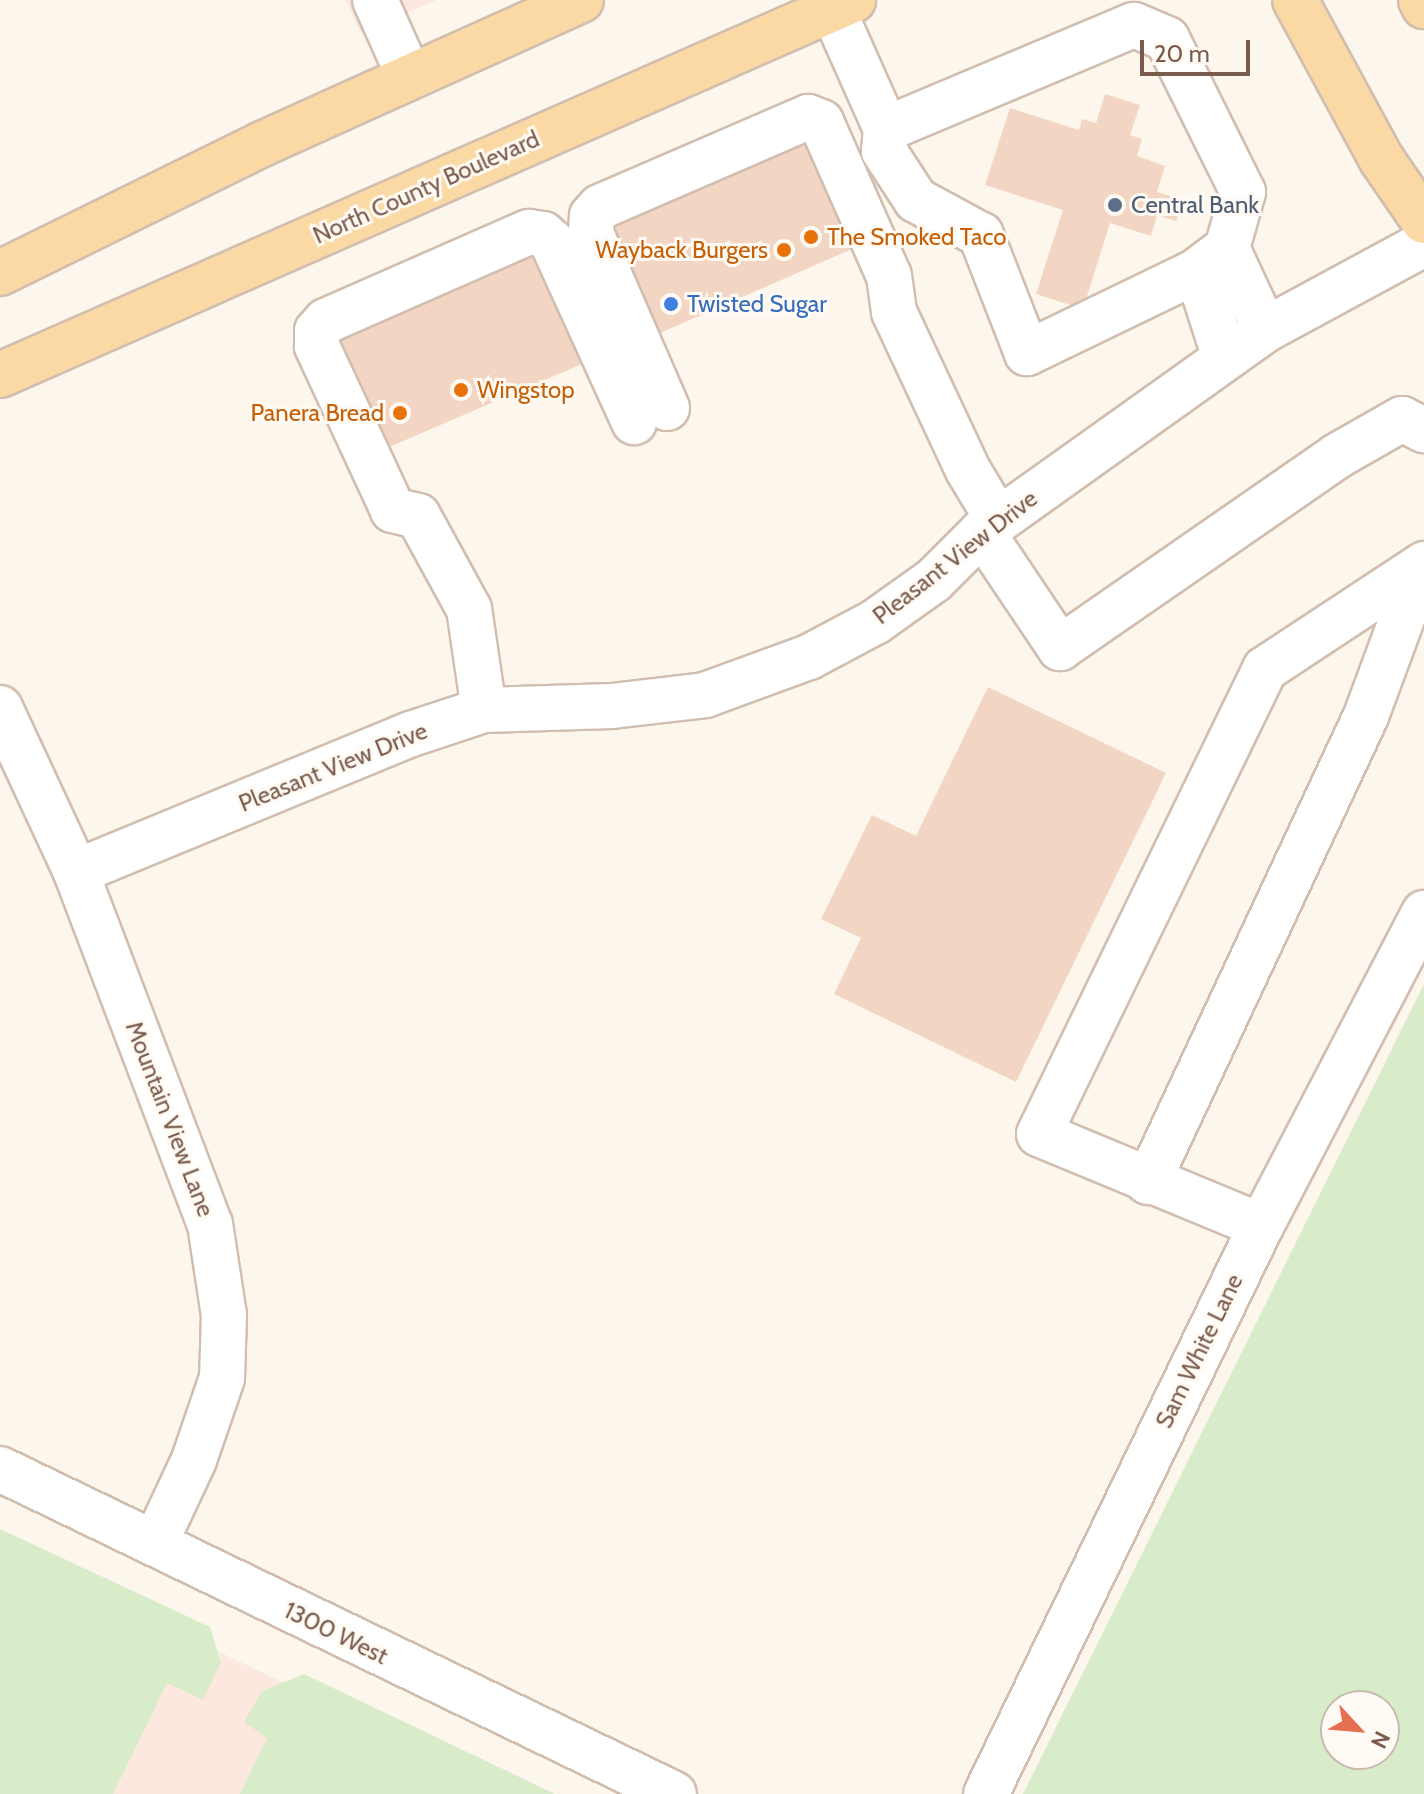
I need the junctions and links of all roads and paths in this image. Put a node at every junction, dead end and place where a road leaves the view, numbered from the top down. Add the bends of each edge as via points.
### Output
1 (375, 0) edge
2 (581, 0) edge
3 (1295, 0) edge
4 (1421, 0) edge
5 (843, 5) edge
6 (1424, 6) edge
7 (409, 76) junction
8 (886, 129) junction
9 (1424, 221) edge
10 (1424, 244) edge
11 (1212, 259) junction
12 (0, 273) edge
13 (1265, 330) junction
14 (1225, 358) junction
15 (0, 375) edge
16 (1424, 430) edge
17 (990, 526) junction
18 (1423, 566) edge
19 (0, 708) edge
20 (484, 710) junction
21 (76, 872) junction
22 (1424, 913) edge
23 (1148, 1182) junction
24 (1261, 1226) junction
25 (0, 1469) edge
26 (156, 1541) junction
27 (674, 1794) edge
28 (986, 1794) edge

1 - 7 street
2 - 7 main road
3 - 9 main road via 1382,160
4 - 6 main road
5 - 8 street
5 - 15 main road, North County Boulevard
7 - 12 main road
8 - 11 street via 884,151 916,200 981,235 1027,353
8 - 11 street via 1134,25 1167,39 1243,192
10 - 13 street, Pleasant View Drive
11 - 13 street
11 - 14 street
13 - 14 street, Pleasant View Drive
14 - 17 street, Pleasant View Drive
16 - 17 street via 1402,419 1337,456 1060,648
17 - 20 street, Pleasant View Drive via 934,580 875,622 746,682 705,695 612,706
17 - 20 street via 894,312 889,276 821,122 808,117 600,207 592,216 591,233 651,415 552,242 529,232 326,321 317,331 317,346 393,510 418,516 469,609
18 - 23 street via 1366,716
18 - 23 street via 1265,669 1039,1134
19 - 21 street, Mountain View Lane
20 - 21 street, Pleasant View Drive via 411,734
21 - 26 street, Mountain View Lane via 210,1224 224,1315 222,1378 214,1405
22 - 24 street, Sam White Lane
23 - 24 street
24 - 28 street, Sam White Lane
25 - 26 street, 1300 West
26 - 27 street, 1300 West via 282,1608

